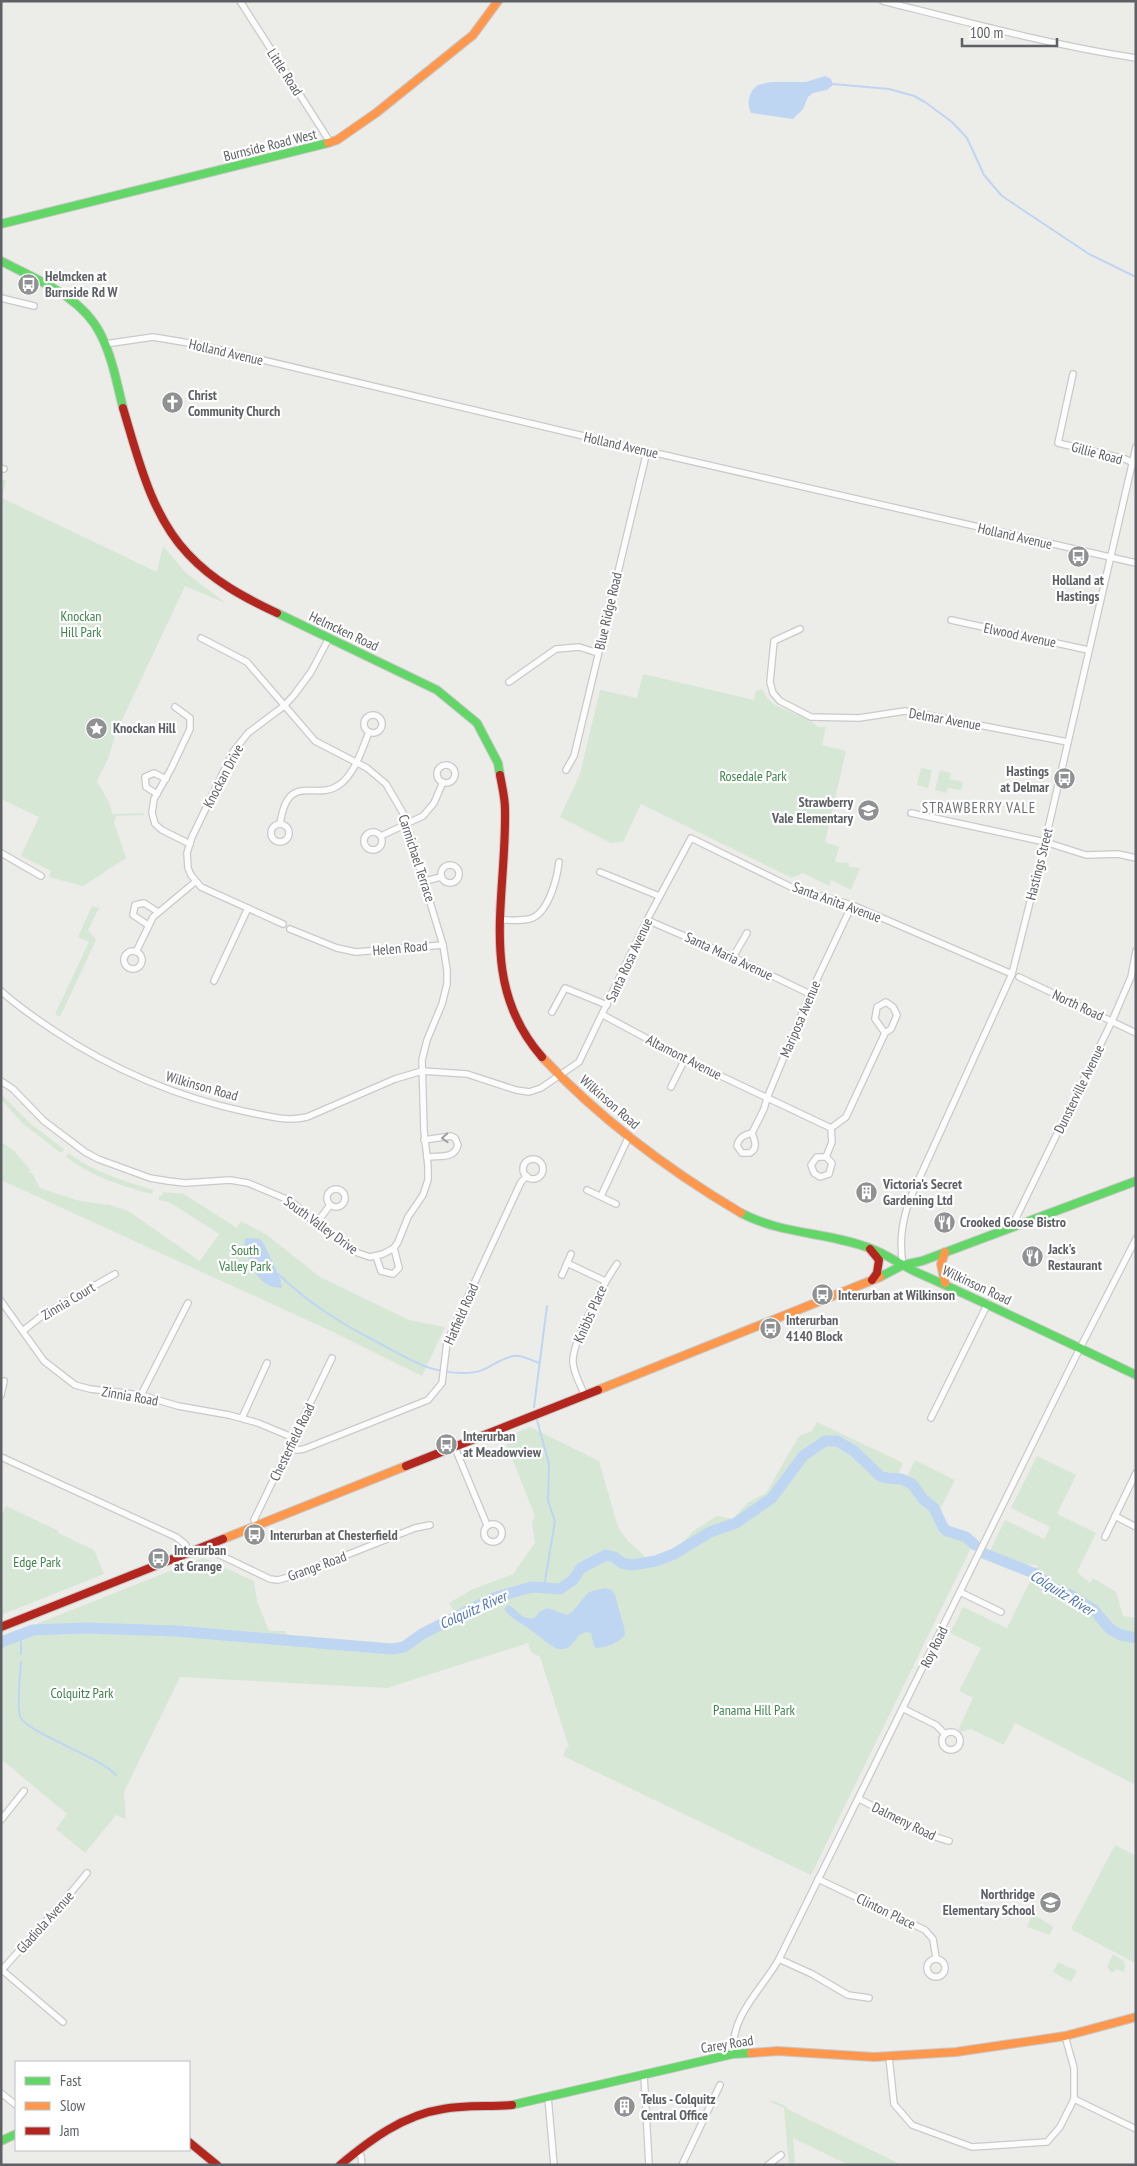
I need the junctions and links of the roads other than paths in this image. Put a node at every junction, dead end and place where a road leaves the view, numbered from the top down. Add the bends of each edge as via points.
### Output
1 (240, 1) edge
2 (498, 1) edge
3 (883, 1) edge
4 (1136, 58) edge
5 (330, 142) junction
6 (1, 224) edge
7 (1, 261) edge
8 (1, 298) edge
9 (34, 306) dead end
10 (105, 344) junction
11 (1074, 374) dead end
12 (1136, 447) edge
13 (647, 451) junction
14 (1134, 464) edge
15 (1110, 557) junction
16 (1136, 563) edge
17 (951, 620) dead end
18 (800, 629) dead end
19 (201, 638) dead end
20 (329, 638) junction
21 (1088, 650) junction
22 (598, 653) junction
23 (509, 682) dead end
24 (284, 706) junction
25 (175, 707) dead end
26 (369, 732) dead end
27 (1068, 742) junction
28 (356, 762) junction
29 (566, 770) dead end
30 (166, 779) junction
31 (443, 782) dead end
32 (157, 794) junction
33 (911, 813) dead end
34 (407, 823) junction
35 (280, 824) dead end
36 (381, 836) dead end
37 (691, 838) joint
38 (1045, 842) junction
39 (190, 844) junction
40 (1, 853) edge
41 (1136, 858) edge
42 (559, 862) dead end
43 (600, 872) dead end
44 (41, 876) dead end
45 (442, 877) dead end
46 (614, 878) junction
47 (425, 881) junction
48 (196, 882) junction
49 (611, 886) dead end
50 (659, 896) junction
51 (852, 905) junction
52 (248, 908) junction
53 (158, 912) junction
54 (500, 920) junction
55 (647, 920) junction
56 (283, 924) dead end
57 (148, 925) junction
58 (290, 929) dead end
59 (747, 933) dead end
60 (443, 945) junction
61 (1136, 951) edge
62 (136, 952) dead end
63 (733, 957) junction
64 (1012, 974) junction
65 (1019, 977) dead end
66 (214, 981) dead end
67 (1, 991) edge
68 (810, 994) junction
69 (607, 1005) junction
70 (552, 1012) dead end
71 (603, 1015) junction
72 (1112, 1021) junction
73 (885, 1033) junction
74 (1136, 1033) edge
75 (685, 1058) junction
76 (422, 1071) junction
77 (561, 1076) junction
78 (1, 1081) edge
79 (671, 1087) dead end
80 (767, 1098) junction
81 (831, 1128) junction
82 (752, 1133) dead end
83 (629, 1136) junction
84 (424, 1140) junction
85 (427, 1157) junction
86 (826, 1157) dead end
87 (527, 1176) dead end
88 (1136, 1180) edge
89 (587, 1190) dead end
90 (601, 1196) junction
91 (616, 1204) dead end
92 (330, 1205) dead end
93 (316, 1224) junction
94 (1018, 1224) junction
95 (1136, 1238) edge
96 (869, 1247) junction
97 (394, 1248) junction
98 (945, 1252) junction
99 (572, 1254) dead end
100 (376, 1256) junction
101 (568, 1263) junction
102 (617, 1264) dead end
103 (903, 1265) junction
104 (114, 1274) dead end
105 (562, 1275) dead end
106 (606, 1281) junction
107 (871, 1282) junction
108 (945, 1283) junction
109 (1, 1301) edge
110 (188, 1302) dead end
111 (988, 1303) junction
112 (24, 1330) junction
113 (1080, 1349) junction
114 (332, 1358) dead end
115 (267, 1363) dead end
116 (1136, 1376) edge
117 (4, 1381) dead end
118 (1, 1395) edge
119 (142, 1395) junction
120 (585, 1396) junction
121 (242, 1418) junction
122 (931, 1418) dead end
123 (294, 1438) junction
124 (290, 1447) junction
125 (455, 1448) junction
126 (1, 1457) edge
127 (1136, 1473) edge
128 (1115, 1516) junction
129 (430, 1525) dead end
130 (488, 1525) dead end
131 (257, 1527) junction
132 (1136, 1527) edge
133 (1104, 1536) dead end
134 (212, 1543) junction
135 (189, 1551) junction
136 (960, 1592) junction
137 (1001, 1612) dead end
138 (1, 1626) edge
139 (904, 1709) junction
140 (944, 1733) dead end
141 (24, 1791) dead end
142 (859, 1799) junction
143 (1, 1820) edge
144 (949, 1841) dead end
145 (88, 1872) dead end
146 (818, 1879) junction
147 (936, 1958) dead end
148 (779, 1959) junction
149 (1, 1971) edge
150 (869, 1998) dead end
151 (1136, 2017) edge
152 (63, 2022) dead end
153 (1065, 2036) junction
154 (733, 2054) junction
155 (890, 2057) junction
156 (644, 2075) junction
157 (720, 2085) dead end
158 (1, 2093) edge
159 (548, 2097) junction
160 (1074, 2099) junction
161 (15, 2104) edge
162 (1136, 2128) edge
163 (15, 2134) edge
164 (1, 2141) edge
165 (190, 2143) edge
166 (357, 2150) junction
167 (781, 2156) dead end
168 (217, 2165) edge
169 (340, 2165) edge
170 (362, 2165) edge
171 (554, 2165) edge
172 (649, 2165) edge
173 (682, 2165) edge
174 (768, 2165) edge

1 - 5 street, Little Road
2 - 5 main road, Burnside Road West via 473,35 357,127
3 - 4 street via 985,27
5 - 6 main road, Burnside Road West
7 - 10 main road, Helmcken Road via 62,293 85,311
8 - 9 street
10 - 13 street, Holland Avenue via 153,337 195,344
10 - 20 main road, Helmcken Road via 151,496 166,526 184,550 204,570 236,593
11 - 14 street, Gillie Road via 1058,443
12 - 14 street, Hastings Street
13 - 15 street, Holland Avenue
13 - 22 street, Blue Ridge Road
14 - 15 street, Hastings Street
15 - 16 street, Holland Avenue
15 - 21 street, Hastings Street
17 - 21 street, Elwood Avenue
18 - 27 street, Delmar Avenue via 774,641 770,682 780,701 810,717 859,718 905,711
19 - 24 street, Carmichael Terrace via 247,662
20 - 24 street, Knockan Drive via 311,672
20 - 54 main road, Helmcken Road via 452,699 473,717 491,742 504,785
21 - 27 street, Hastings Street
22 - 23 street via 579,647 556,649
22 - 29 street, Blue Ridge Road via 574,756
24 - 28 street, Carmichael Terrace via 315,741
24 - 39 street, Knockan Drive via 248,733 233,752
25 - 30 street via 190,718 191,723
26 - 28 street
27 - 38 street, Hastings Street
28 - 34 street, Carmichael Terrace via 386,784
28 - 35 street via 337,787 295,793 285,804
30 - 32 street
30 - 32 street via 154,773 145,777 146,787
31 - 34 street via 429,810
32 - 39 street via 152,806 155,824
33 - 38 street
34 - 36 street
34 - 47 street, Carmichael Terrace
37 - 50 street, Santa Rosa Avenue
37 - 51 street, Santa Anita Avenue via 793,888
38 - 41 street via 1086,855 1118,854
38 - 64 street, Hastings Street
39 - 48 street, Knockan Drive via 188,868
40 - 44 street
42 - 54 street via 557,879 539,913 530,920
43 - 46 street
45 - 47 street
46 - 49 street
46 - 50 street
47 - 60 street, Carmichael Terrace
48 - 52 street via 208,891
48 - 53 street
50 - 55 street, Santa Rosa Avenue
51 - 64 street, Santa Anita Avenue
51 - 68 street, Mariposa Avenue
52 - 56 street
52 - 66 street
53 - 57 street
53 - 57 street via 144,903 135,905 133,915
54 - 77 main road, Helmcken Road via 502,972 515,1019 531,1044
55 - 63 street, Santa Maria Avenue
55 - 69 street, Santa Rosa Avenue
57 - 62 street
58 - 60 street, Helen Road via 336,948 356,952
59 - 63 street
60 - 76 street, Helen Road via 446,984 442,1004 426,1040
61 - 72 street, Dunsterville Avenue via 1131,977
63 - 68 street, Santa Maria Avenue
64 - 103 street, Hastings Street via 910,1201 900,1248
65 - 72 street, North Road
67 - 76 street, Wilkinson Road via 76,1045 129,1074 199,1100 275,1118 292,1120 307,1117 394,1079
68 - 80 street, Mariposa Avenue
69 - 70 street via 565,988
69 - 71 street, Santa Rosa Avenue
71 - 75 street, Altamont Avenue
71 - 77 street, Santa Rosa Avenue via 579,1062
72 - 74 street, North Road
72 - 94 street, Dunsterville Avenue via 1016,1218
73 - 73 street via 892,1029 897,1015 893,1006 886,1002 877,1007 875,1019
73 - 81 street via 846,1118
75 - 79 street
75 - 80 street, Altamont Avenue
76 - 77 street, Wilkinson Road via 467,1074 522,1092 541,1088
76 - 84 street
77 - 83 main road, Wilkinson Road
78 - 93 street, South Valley Drive via 44,1121 98,1159 168,1182 230,1180 248,1183 291,1201
80 - 81 street, Altamont Avenue
80 - 82 street, Mariposa Avenue
81 - 86 street via 832,1142
83 - 90 street
83 - 96 main road, Wilkinson Road via 668,1166 747,1216 766,1224 848,1239
84 - 85 street
85 -> 84 street via 451,1156 458,1145 452,1136
85 - 97 street via 426,1188
87 - 124 street, Hatfield Road via 521,1182 447,1342 442,1383 434,1394 428,1400 304,1450
88 - 94 main road
89 - 90 street
90 - 91 street
92 - 93 street
93 - 100 street, South Valley Drive via 358,1253
94 - 98 main road
95 - 113 street, Roy Road
96 - 103 main road, Wilkinson Road
96 - 107 main road via 879,1260 877,1273
97 - 100 street, South Valley Drive
97 - 100 street, South Valley Drive via 399,1268 393,1274 381,1271
98 - 103 main road
98 - 108 main road via 940,1268
99 - 101 street
101 - 105 street
101 - 106 street
102 - 106 street, Knibbs Place
103 - 107 main road
103 - 108 main road, Wilkinson Road
104 - 112 street, Zinnia Court via 43,1315
106 - 120 street, Knibbs Place via 573,1355 575,1371
107 - 120 main road
108 - 111 main road, Wilkinson Road
109 - 112 street, Zinnia Road
110 - 119 street
111 - 113 main road, Wilkinson Road
111 - 122 street
112 - 119 street, Zinnia Road via 44,1361 69,1381 90,1389
113 - 116 main road, Wilkinson Road
113 - 136 street, Roy Road
114 - 123 street, Chesterfield Road
115 - 121 street
117 - 118 street
119 - 121 street, Zinnia Road via 178,1406
120 - 125 main road
121 - 123 street, Zinnia Road
123 - 124 street, Chesterfield Road
124 - 131 street, Chesterfield Road via 254,1520
125 - 130 street
125 - 131 main road
126 - 135 street via 176,1537
127 - 128 street
128 - 132 street
128 - 133 street
129 - 134 street, Grange Road via 278,1580 214,1552
131 - 134 main road
134 - 135 main road
135 - 138 main road
136 - 137 street
136 - 139 street, Roy Road
139 - 140 street via 936,1725
139 - 142 street, Roy Road
141 - 143 street
142 - 144 street, Dalmeny Road via 906,1824
142 - 146 street, Roy Road
145 - 149 street, Gladiola Avenue
146 - 147 street, Clinton Place via 925,1930 932,1939
146 - 148 street, Roy Road
148 - 150 street via 848,1995
148 - 154 street, Roy Road via 742,2012 735,2030
149 - 152 street
151 - 153 main road, Carey Road
153 - 155 main road, Carey Road via 1004,2046
153 - 160 street via 1074,2068
154 - 155 main road, Carey Road via 769,2051
154 - 156 main road, Carey Road
155 - 160 street via 894,2104 912,2125 972,2147 1047,2142 1060,2127
156 - 159 main road, Carey Road
156 - 172 street
157 - 173 street
158 - 161 street
159 - 166 main road, Carey Road via 509,2105 458,2107 425,2113 387,2130
159 - 171 street
160 - 162 street
163 - 164 main road
165 - 168 main road
166 - 169 main road, Carey Road
166 - 170 street
167 - 174 street

